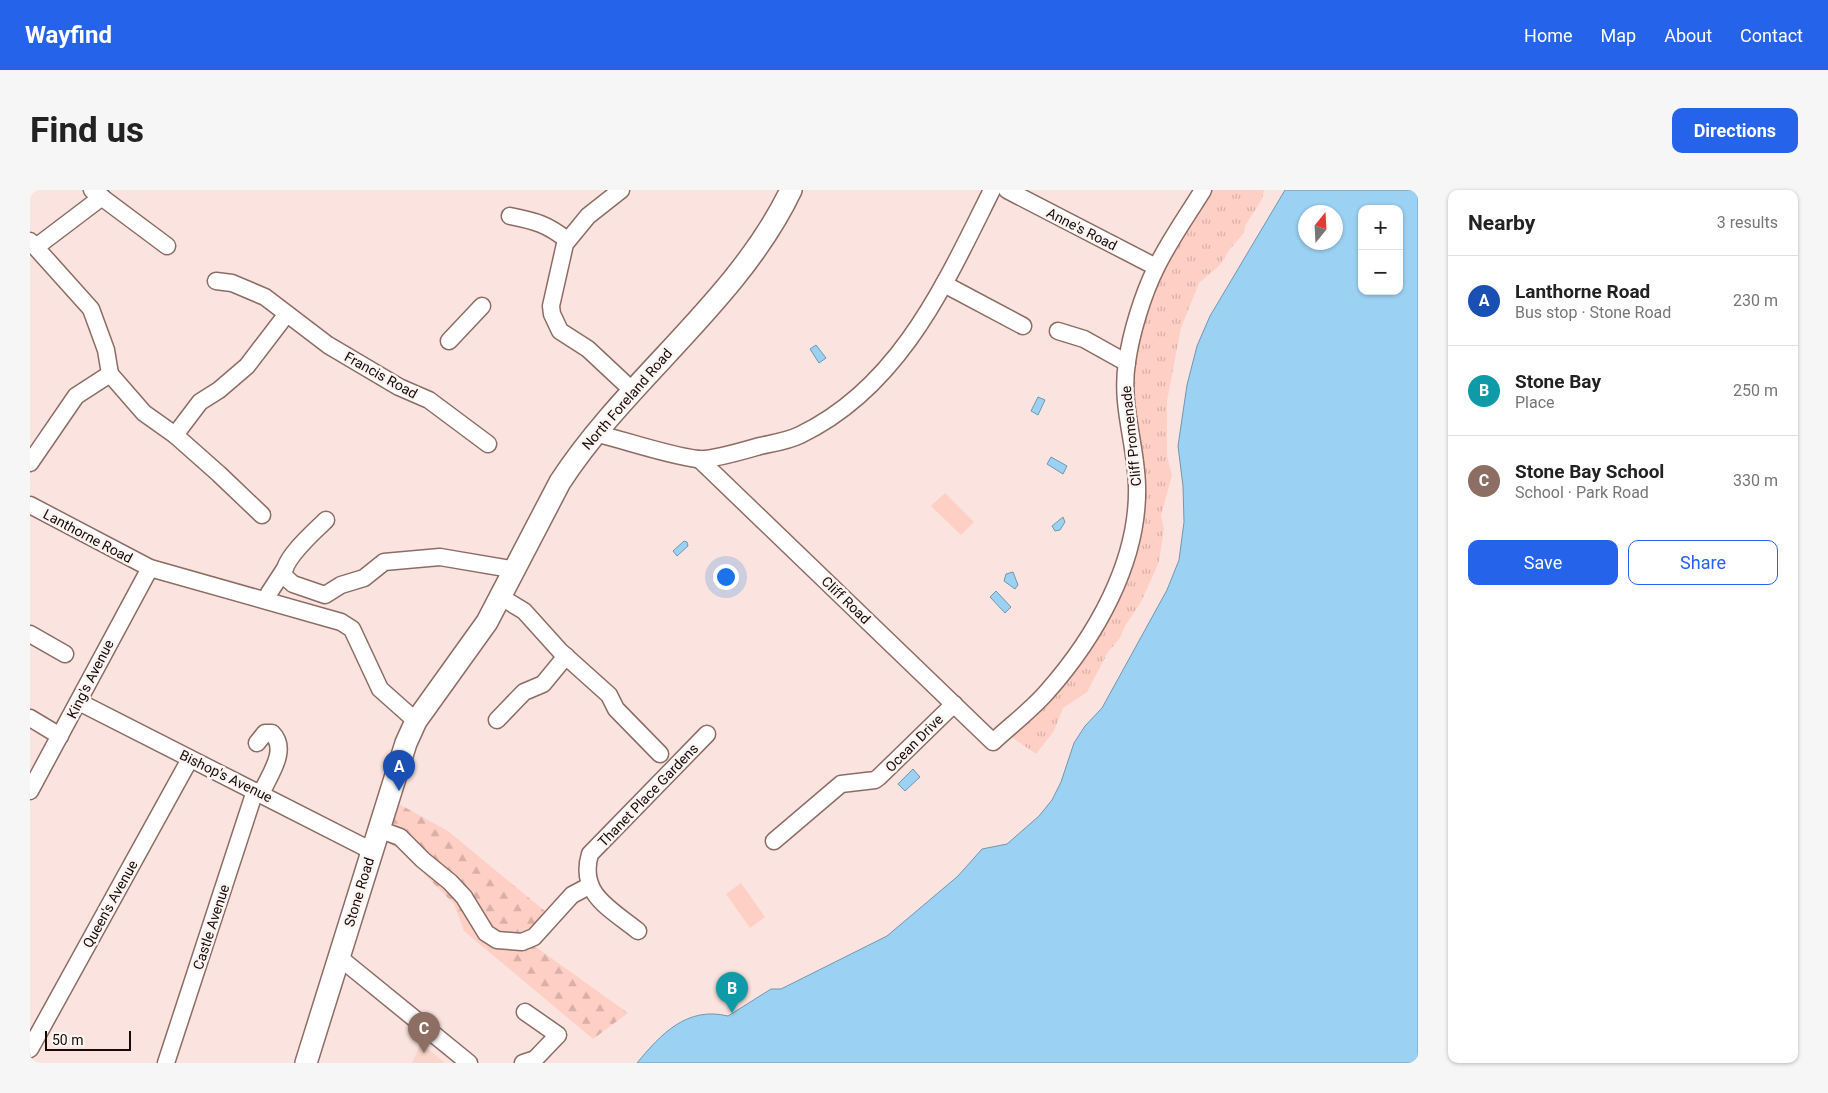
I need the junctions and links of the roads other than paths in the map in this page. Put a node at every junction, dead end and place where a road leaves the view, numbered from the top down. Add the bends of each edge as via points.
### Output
1 (621, 190) edge
2 (791, 190) edge
3 (992, 190) edge
4 (1007, 190) edge
5 (1203, 190) edge
6 (97, 194) edge
7 (510, 216) dead end
8 (567, 240) junction
9 (33, 244) edge
10 (162, 246) dead end
11 (1156, 267) junction
12 (228, 280) dead end
13 (944, 284) junction
14 (482, 306) dead end
15 (286, 315) junction
16 (1023, 326) dead end
17 (1058, 331) dead end
18 (449, 341) dead end
19 (1127, 363) junction
20 (110, 374) junction
21 (634, 392) junction
22 (594, 433) junction
23 (175, 435) junction
24 (478, 441) dead end
25 (699, 459) junction
26 (30, 462) edge
27 (30, 505) edge
28 (262, 515) dead end
29 (326, 520) dead end
30 (150, 568) junction
31 (284, 570) junction
32 (516, 570) junction
33 (502, 597) junction
34 (268, 601) junction
35 (30, 634) edge
36 (65, 654) dead end
37 (566, 656) junction
38 (79, 702) junction
39 (954, 704) junction
40 (30, 718) edge
41 (496, 720) dead end
42 (416, 721) junction
43 (707, 734) dead end
44 (60, 736) junction
45 (993, 742) joint
46 (257, 743) dead end
47 (660, 754) dead end
48 (190, 759) junction
49 (30, 791) edge
50 (258, 792) junction
51 (378, 829) junction
52 (774, 841) dead end
53 (372, 851) junction
54 (589, 886) junction
55 (638, 931) dead end
56 (340, 958) junction
57 (525, 1012) dead end
58 (30, 1049) edge
59 (467, 1062) edge
60 (166, 1063) edge
61 (306, 1063) edge
62 (523, 1063) edge

1 - 8 street via 588,216
2 - 21 main road, North Foreland Road via 747,261
3 - 13 street
4 - 11 street, Anne's Road
5 - 11 street, Cliff Promenade
6 - 9 street
6 - 10 street
7 - 8 street via 551,227
8 - 21 street via 551,306 555,322 560,332 588,349
9 - 20 street via 91,309 106,350
11 - 19 street, Cliff Promenade
12 - 15 street, Francis Road via 265,298
13 - 16 street
13 - 25 street via 896,359 867,389 832,415 799,435 744,451
14 - 18 street
15 - 23 street via 247,366 200,402
15 - 24 street, Francis Road via 342,354 399,387 429,400
17 - 19 street via 1084,340
19 - 45 street, Cliff Promenade via 1124,389 1138,492 1132,538 1120,575 1095,626 1069,664 1045,694
20 - 23 street via 144,413
20 - 26 street via 76,396
21 - 22 main road, North Foreland Road
22 - 25 street
22 - 32 main road, North Foreland Road via 560,482
23 - 28 street
25 - 39 street, Cliff Road
27 - 30 street, Lanthorne Road
29 - 31 street via 294,554
30 - 34 street, Lanthorne Road
30 - 38 street, King's Avenue
31 - 32 street via 284,576 293,584 325,595 341,585 364,578 384,562 440,557
31 - 34 street via 269,593
32 - 33 main road, North Foreland Road
33 - 37 street via 524,610
33 - 42 main road, North Foreland Road via 470,649
34 - 42 street, Lanthorne Road via 341,622 352,629 380,689
35 - 36 street
37 - 41 street via 544,684 524,692
37 - 47 street via 609,695 616,709
38 - 44 street, King's Avenue
38 - 48 street, Bishop's Avenue
39 - 45 street, Cliff Road
39 - 52 street, Ocean Drive via 879,777 841,784
40 - 44 street
42 - 51 main road, Stone Road
43 - 54 street, Thanet Place Gardens via 590,854 586,874
44 - 49 street, King's Avenue
46 - 50 street, Castle Avenue via 265,733 272,733 280,746 280,753
48 - 50 street, Bishop's Avenue
48 - 58 street, Queen's Avenue
50 - 53 street, Bishop's Avenue
50 - 60 street, Castle Avenue
51 - 53 main road, Stone Road
51 - 54 street via 400,837 450,882 464,897 486,933 496,940 522,942 534,937 572,895
53 - 56 main road, Stone Road
54 - 55 street via 596,897
56 - 59 street
56 - 61 main road, Stone Road
57 - 62 street via 558,1035 535,1059

